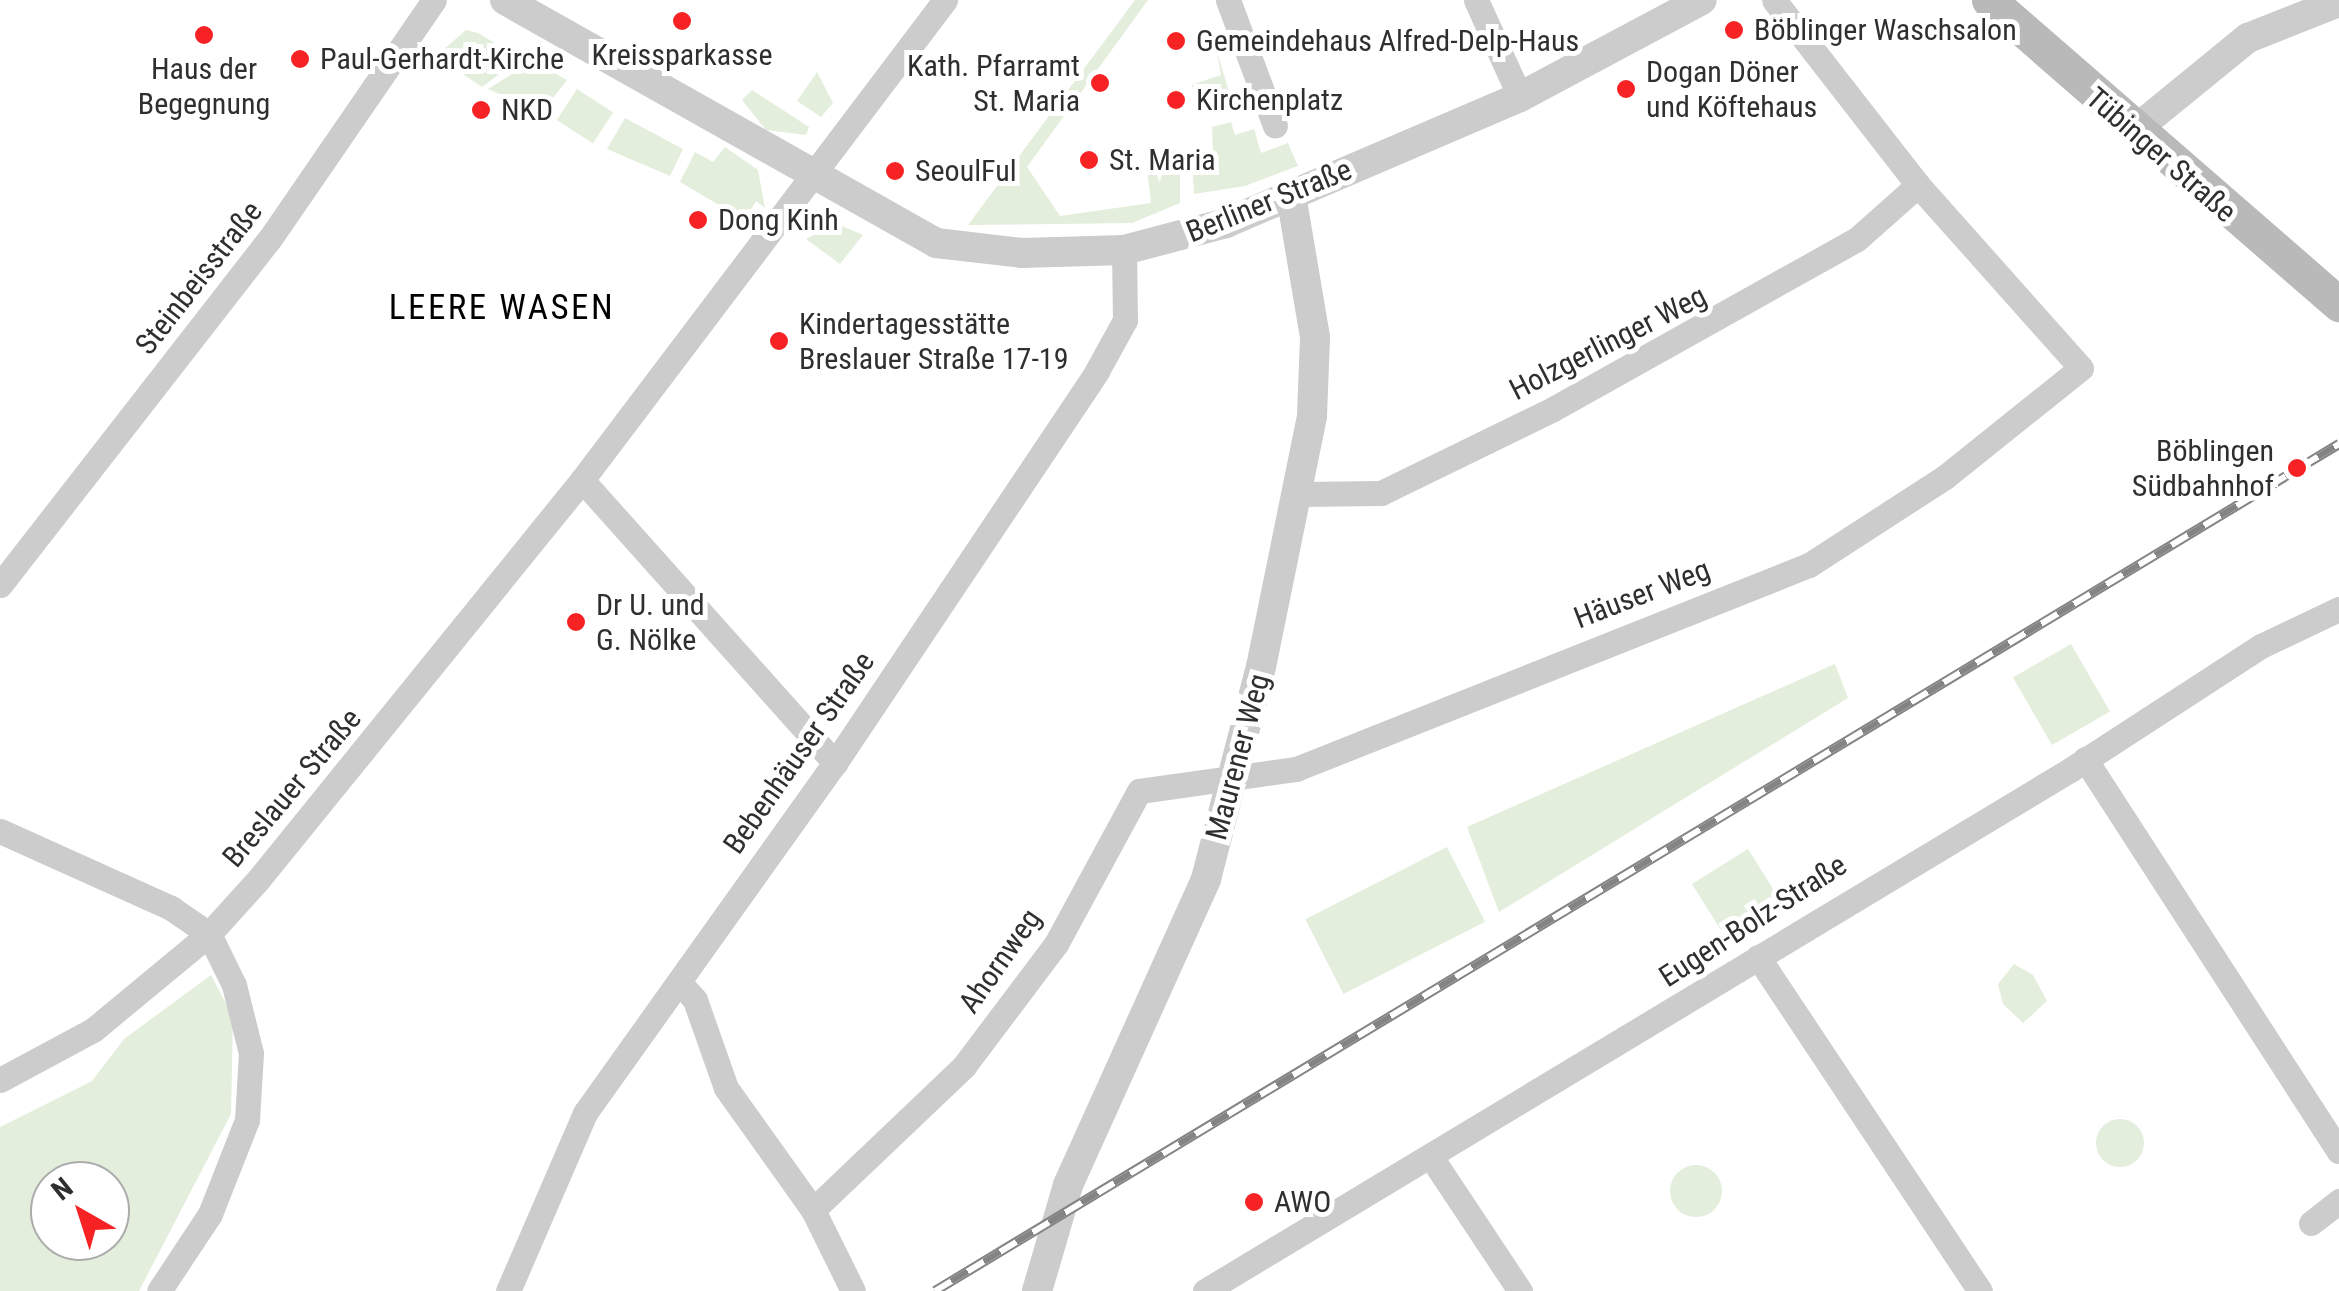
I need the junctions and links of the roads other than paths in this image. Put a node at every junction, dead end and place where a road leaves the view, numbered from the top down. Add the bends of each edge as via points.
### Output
1 (434, 0) edge
2 (504, 0) edge
3 (945, 0) edge
4 (1228, 0) edge
5 (1476, 0) edge
6 (1702, 0) edge
7 (1774, 0) edge
8 (1989, 0) edge
9 (2339, 2) edge
10 (1520, 97) junction
11 (1275, 126) dead end
12 (2134, 130) junction
13 (814, 179) junction
14 (1918, 185) junction
15 (1291, 195) junction
16 (1124, 250) junction
17 (2339, 304) edge
18 (582, 480) junction
19 (1300, 494) junction
20 (0, 585) edge
21 (2339, 609) edge
22 (2085, 759) junction
23 (835, 763) junction
24 (1233, 780) junction
25 (0, 831) edge
26 (210, 934) junction
27 (1758, 957) junction
28 (680, 982) junction
29 (0, 1080) edge
30 (2339, 1151) edge
31 (1431, 1156) junction
32 (2339, 1201) edge
33 (813, 1210) junction
34 (2311, 1223) dead end
35 (159, 1291) edge
36 (508, 1291) edge
37 (853, 1291) edge
38 (1037, 1291) edge
39 (1206, 1291) edge
40 (1520, 1291) edge
41 (1980, 1291) edge

1 - 20 street, Steinbeisstraße via 292,210
2 - 13 street, Berliner Straße
3 - 13 street, Breslauer Straße
4 - 11 street
5 - 10 street
6 - 10 street, Berliner Straße
7 - 14 street
8 - 12 main road, Tübinger Straße
9 - 12 street via 2248,38
10 - 15 street, Berliner Straße
12 - 17 main road, Tübinger Straße
13 - 16 street, Berliner Straße via 936,244 1022,253
13 - 18 street, Breslauer Straße
14 - 19 street, Holzgerlinger Weg via 1856,240 1553,410 1380,494
14 - 24 street, Häuser Weg via 2081,368 2042,402 1809,564 1296,769
15 - 16 street, Berliner Straße via 1192,235
15 - 19 street, Maurener Weg via 1302,226 1315,337
16 - 23 street, Bebenhäuser Straße via 1125,320 1097,371
18 - 23 street
18 - 26 street, Breslauer Straße
19 - 24 street, Maurener Weg
21 - 22 street, Eugen-Bolz-Straße via 2260,646
22 - 27 street, Eugen-Bolz-Straße
22 - 30 street
23 - 28 street, Bebenhäuser Straße
24 - 33 street, Ahornweg via 1160,782 1139,791 1056,944 964,1066 894,1142
24 - 38 street, Maurener Weg via 1200,894 1068,1185
25 - 26 street via 171,908
26 - 29 street, Breslauer Straße via 93,1030
26 - 35 street via 245,1021 247,1120 210,1214
27 - 31 street, Eugen-Bolz-Straße
27 - 41 street
28 - 33 street via 695,1000 726,1088
28 - 36 street, Bebenhäuser Straße via 585,1114
31 - 39 street, Eugen-Bolz-Straße
31 - 40 street
32 - 34 street
33 - 37 street

